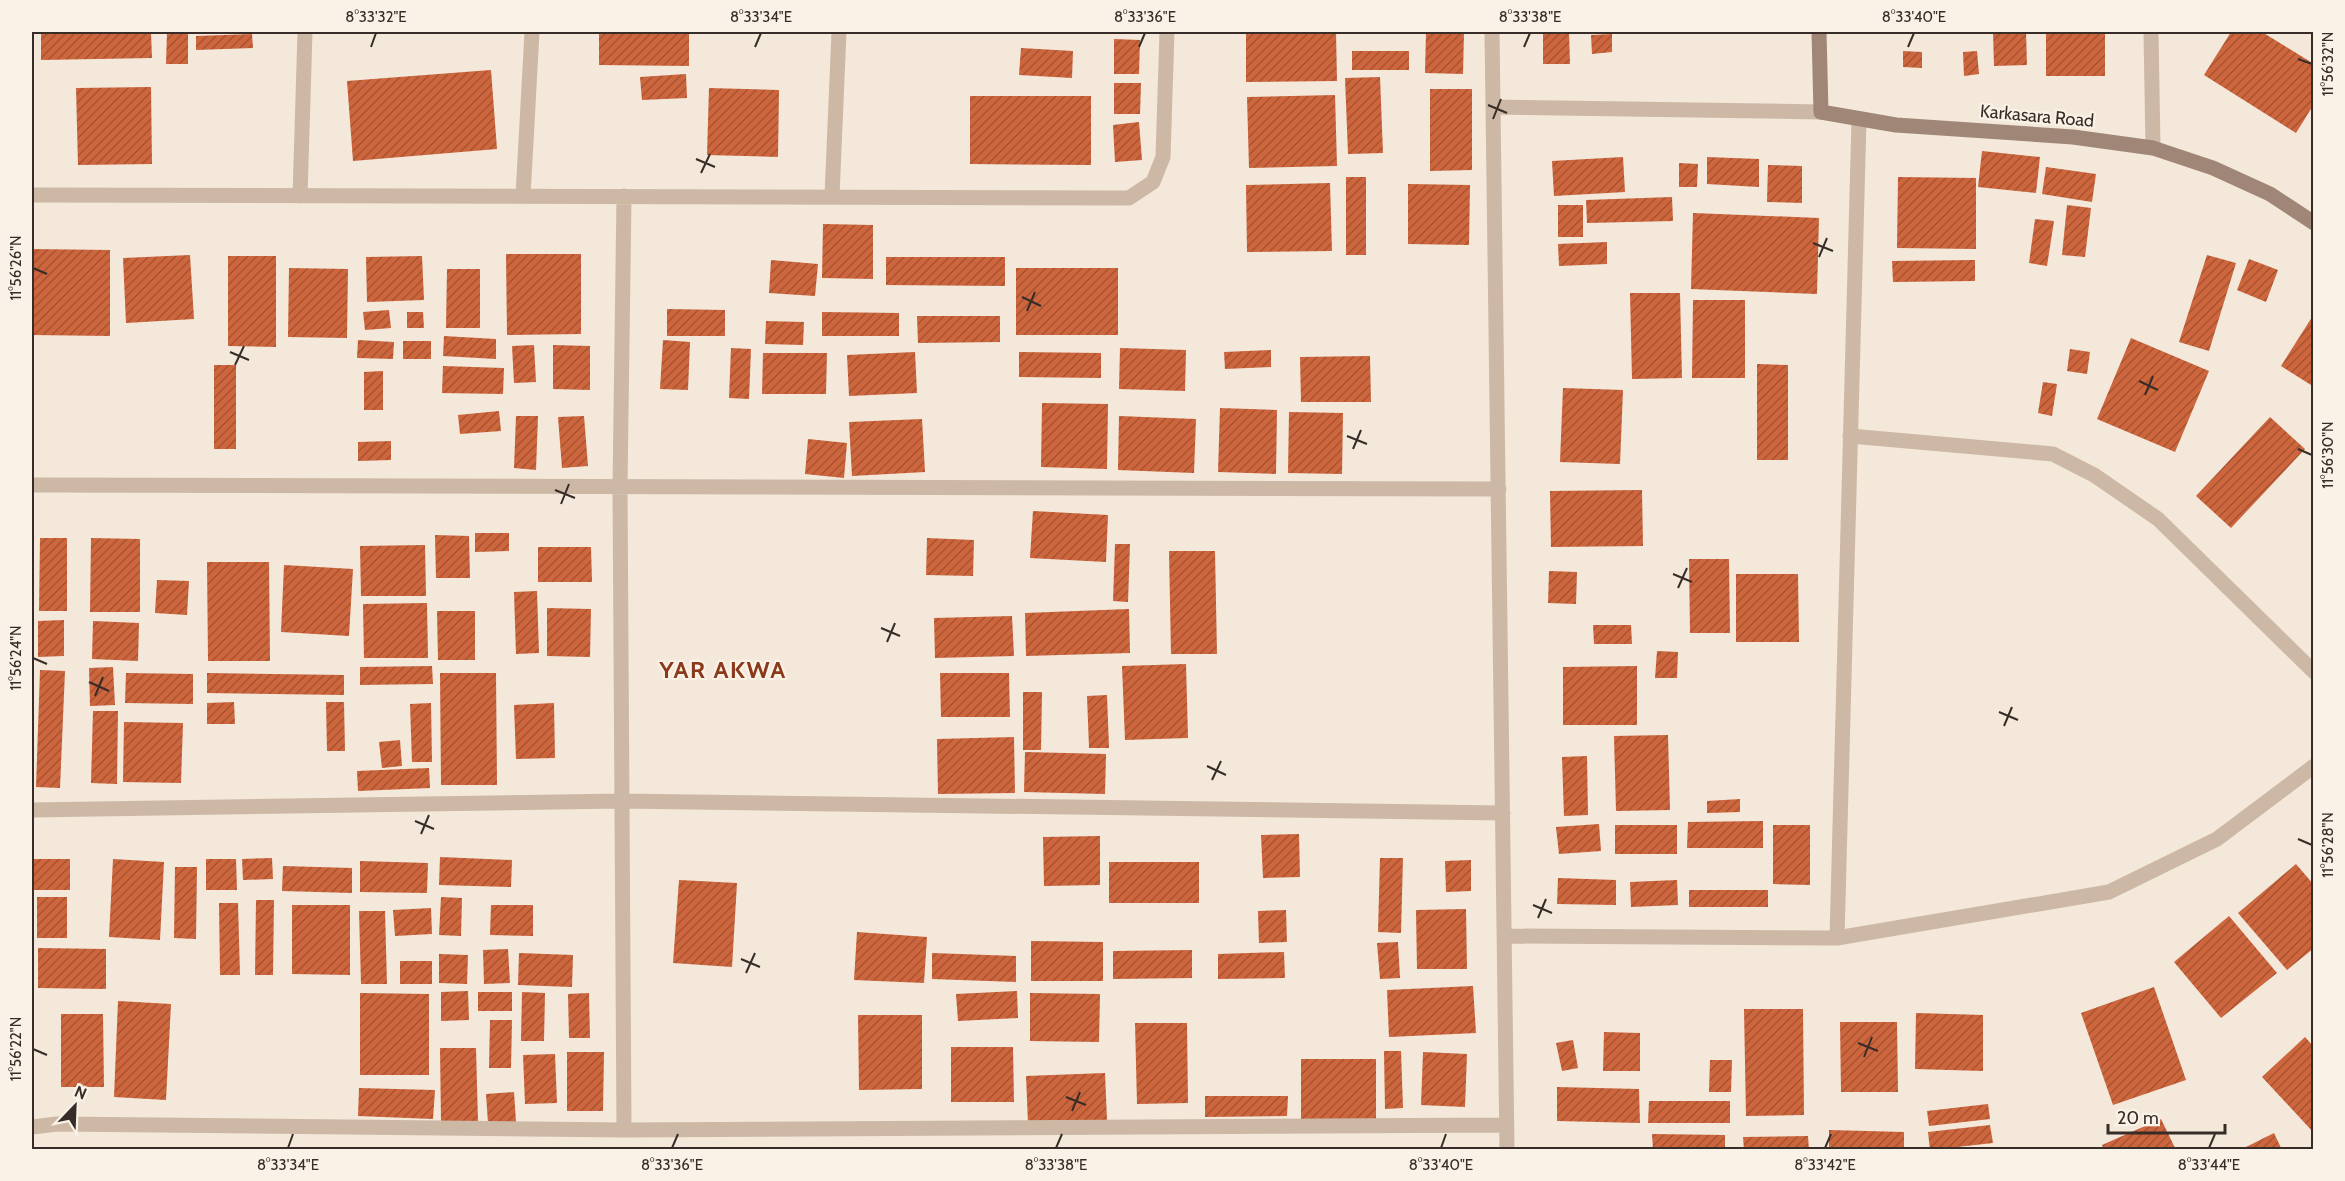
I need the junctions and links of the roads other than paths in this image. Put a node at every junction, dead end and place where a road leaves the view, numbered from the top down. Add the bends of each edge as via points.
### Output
1 (305, 32) edge
2 (532, 32) edge
3 (839, 32) edge
4 (1167, 32) edge
5 (1492, 32) edge
6 (1819, 32) edge
7 (2151, 32) edge
8 (1494, 107) junction
9 (1821, 112) junction
10 (1859, 120) junction
11 (2153, 148) junction
12 (32, 195) edge
13 (300, 196) junction
14 (522, 196) junction
15 (624, 196) junction
16 (832, 196) junction
17 (2313, 223) edge
18 (1851, 436) junction
19 (32, 485) edge
20 (620, 487) junction
21 (1499, 489) junction
22 (2313, 672) edge
23 (2313, 766) edge
24 (621, 801) junction
25 (32, 810) edge
26 (1503, 813) junction
27 (1505, 936) junction
28 (1838, 938) junction
29 (1506, 1125) junction
30 (32, 1126) edge
31 (624, 1130) junction
32 (1507, 1149) edge

1 - 13 street
2 - 14 street
3 - 16 street
4 - 16 street via 1163,157 1153,182 1129,198
5 - 8 street
6 - 9 main road
7 - 11 street
8 - 9 street
8 - 21 street
9 - 10 main road, Karkasara Road
10 - 11 main road, Karkasara Road via 1896,126 2073,136
10 - 18 street
11 - 17 main road, Karkasara Road via 2213,168 2270,194
12 - 13 street
13 - 14 street
14 - 15 street
15 - 16 street
15 - 20 street
18 - 22 street via 2053,454 2094,475 2158,519
18 - 28 street
19 - 20 street
20 - 21 street
20 - 24 street
21 - 26 street
23 - 28 street via 2217,839 2109,892
24 - 25 street
24 - 26 street
24 - 31 street
26 - 27 street
27 - 28 street
27 - 29 street
29 - 31 street
29 - 32 street
30 - 31 street

